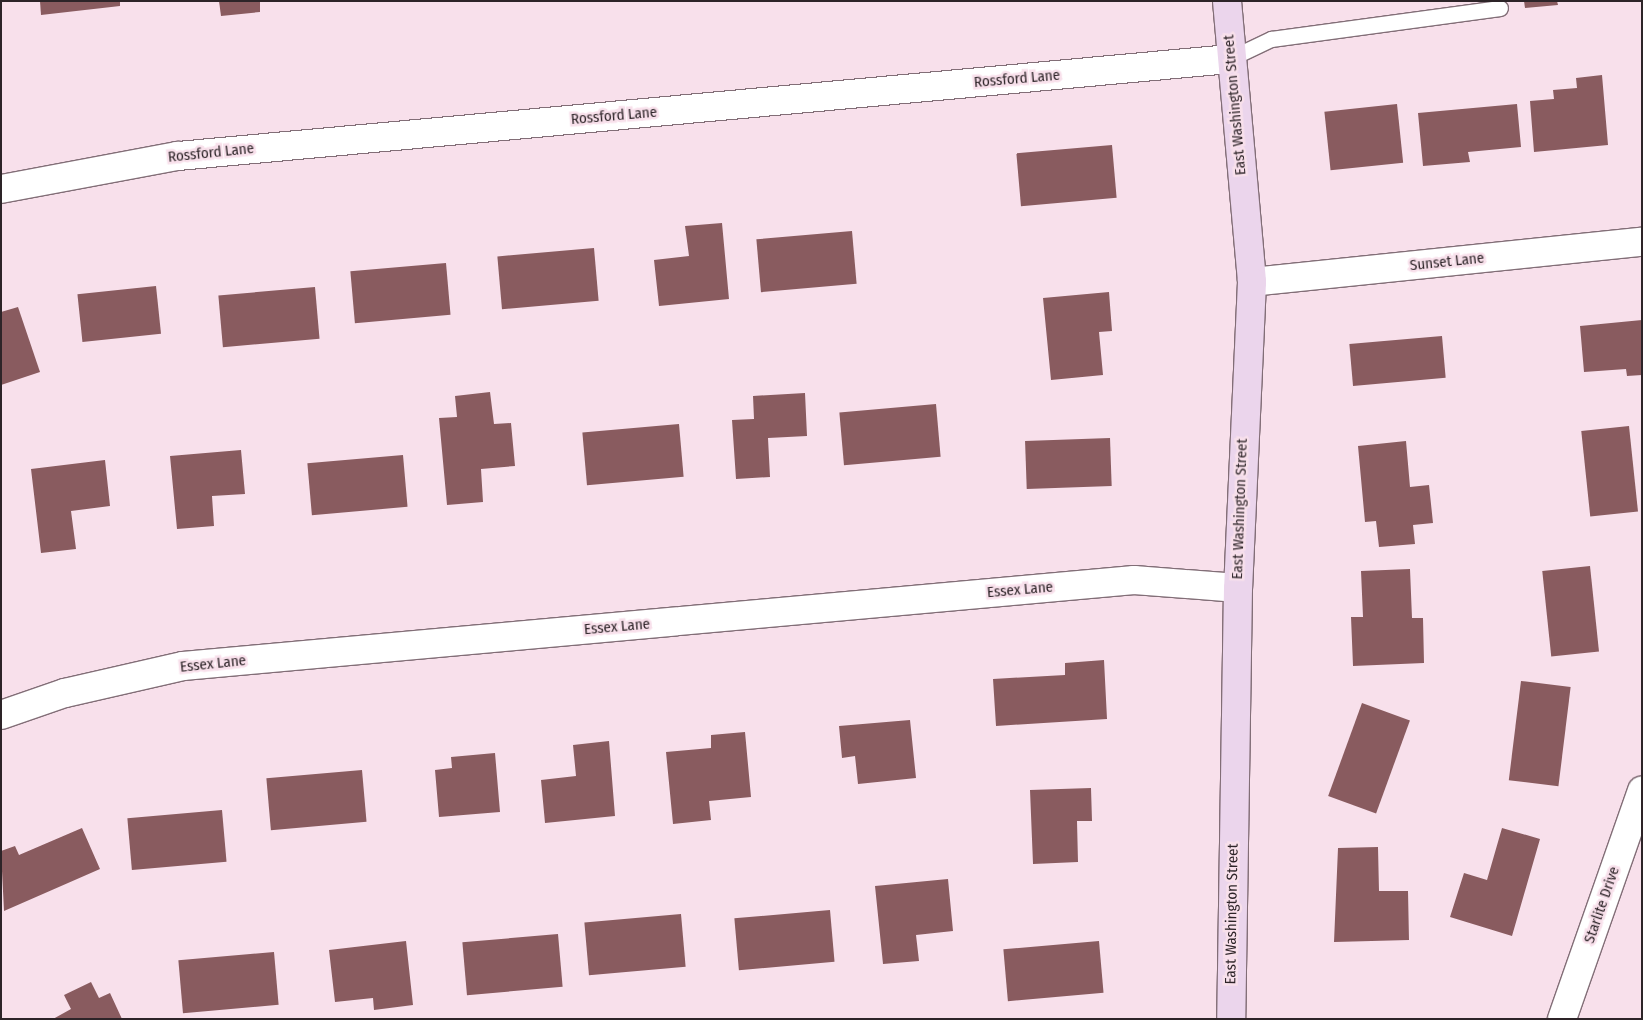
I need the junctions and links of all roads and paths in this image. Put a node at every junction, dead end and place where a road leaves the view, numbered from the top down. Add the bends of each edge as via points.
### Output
1 (1227, 1) edge
2 (1500, 8) dead end
3 (1229, 59) junction
4 (1, 189) edge
5 (1642, 242) edge
6 (1252, 282) junction
7 (1238, 588) junction
8 (1, 715) edge
9 (1642, 791) edge
10 (1231, 1019) edge
11 (1562, 1019) edge

1 - 3 street, East Washington Street
2 - 3 lane via 1271,39
3 - 4 street, Rossford Lane via 178,156
3 - 6 street, East Washington Street
5 - 6 street, Sunset Lane
6 - 7 street, East Washington Street
7 - 8 street, Essex Lane via 1134,580 183,666 65,693
7 - 10 street, East Washington Street
9 - 11 street, Starlite Drive

